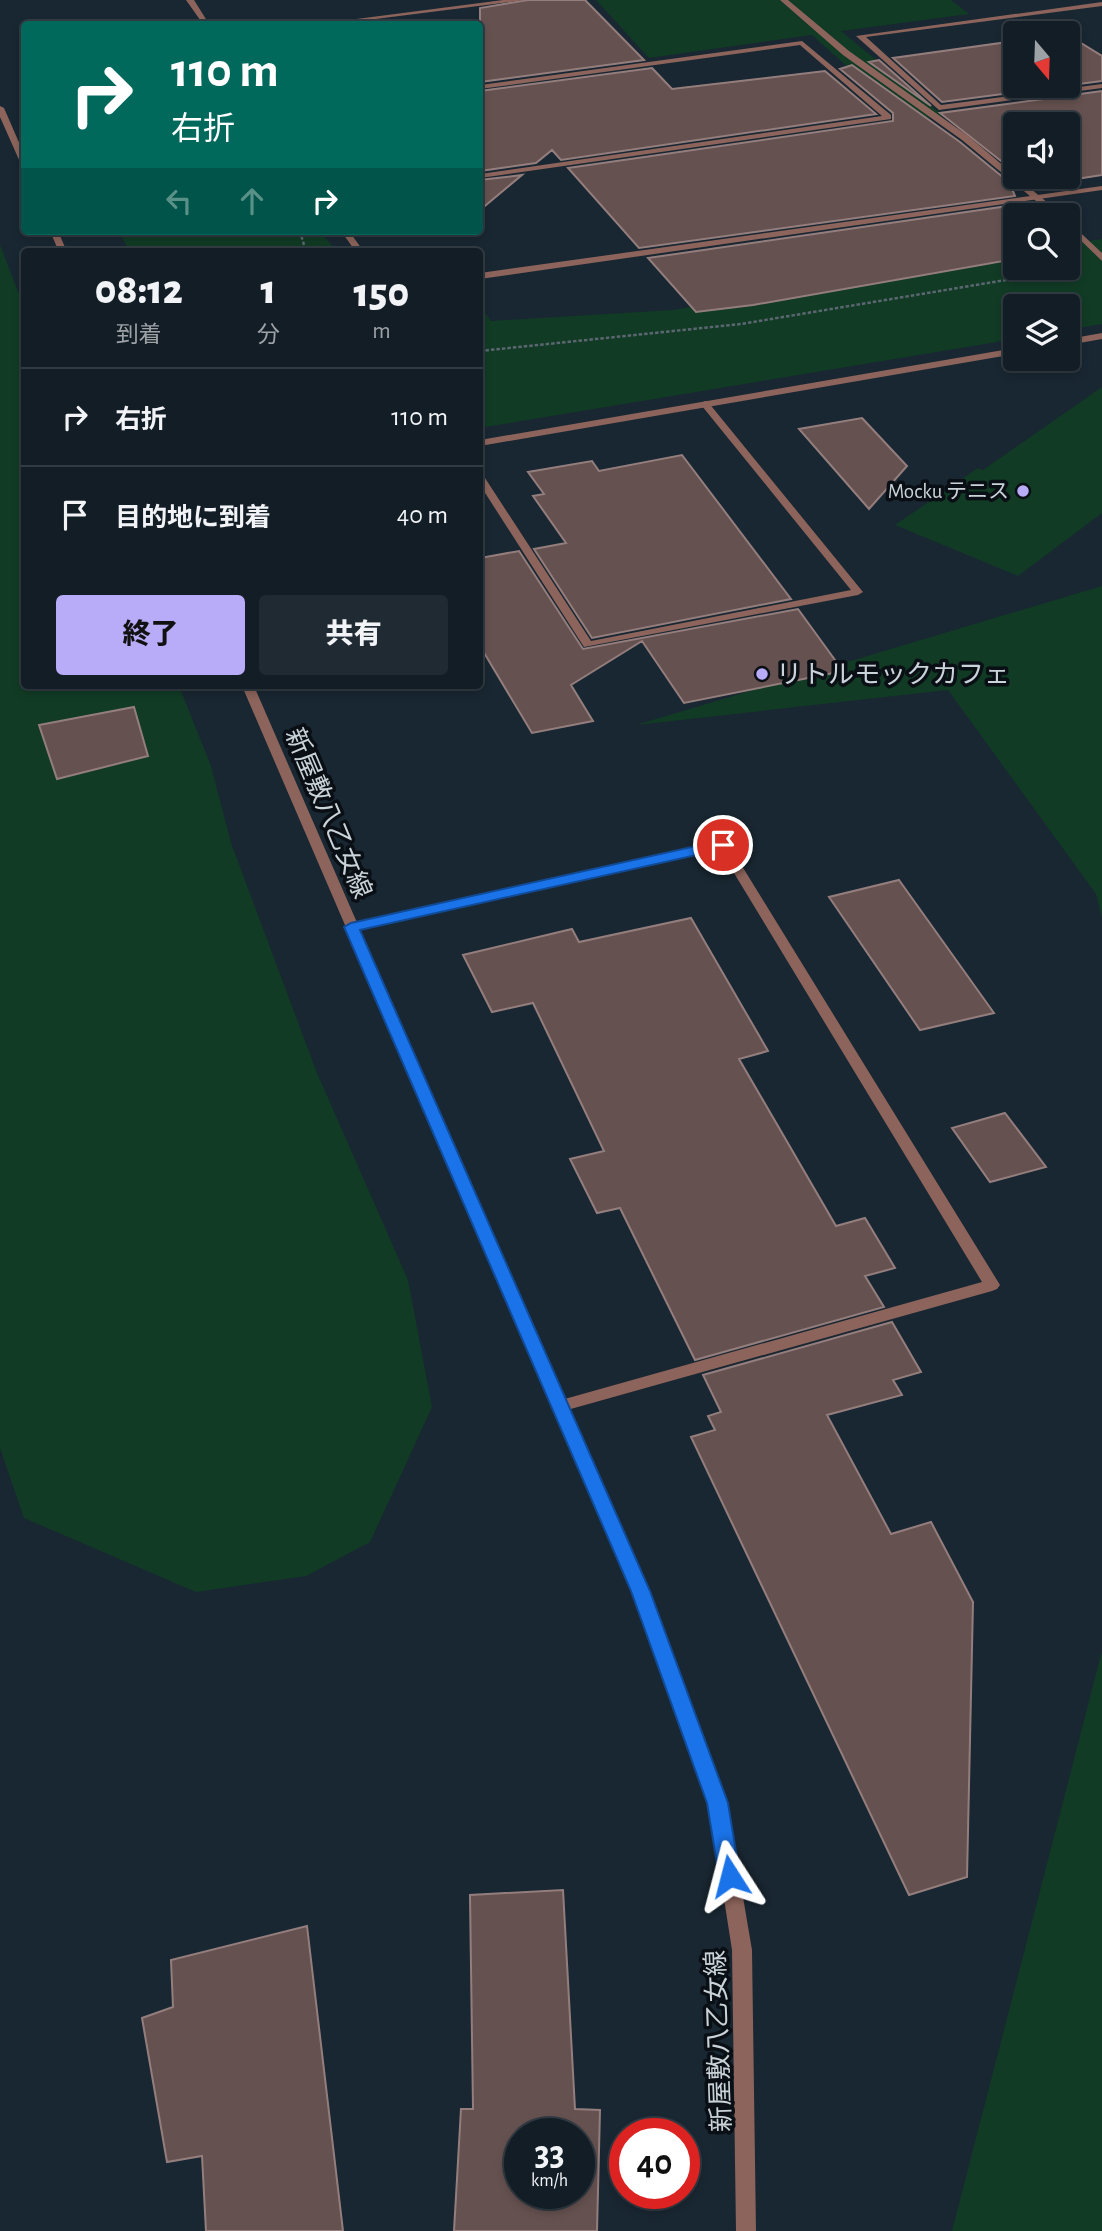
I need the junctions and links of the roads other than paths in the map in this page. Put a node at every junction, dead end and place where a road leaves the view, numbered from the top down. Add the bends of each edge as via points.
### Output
1 (190, 0) edge
2 (521, 0) edge
3 (784, 0) edge
4 (1102, 4) edge
5 (204, 21) edge
6 (348, 21) edge
7 (1102, 86) edge
8 (483, 87) edge
9 (0, 108) edge
10 (21, 155) edge
11 (483, 176) edge
12 (1102, 188) edge
13 (1040, 198) junction
14 (1045, 203) edge
15 (1080, 236) edge
16 (1102, 258) edge
17 (483, 276) edge
18 (1102, 336) edge
19 (1080, 340) edge
20 (1003, 353) edge
21 (705, 404) junction
22 (483, 442) edge
23 (483, 483) edge
24 (249, 689) edge
25 (351, 927) junction
26 (560, 1406) junction
27 (746, 2231) edge

1 - 5 street
2 - 6 street
3 - 13 street via 846,53
4 - 7 street via 860,36 939,108
8 - 11 street via 802,43 888,117
9 - 10 street
12 - 13 street
13 - 14 street
13 - 17 street
15 - 16 street
18 - 19 street
20 - 21 street
21 - 22 street
21 - 23 street via 858,592 588,645
24 - 25 street, 新屋敷八乙女線
25 - 26 street, 新屋敷八乙女線
25 - 26 street via 723,845 992,1285
26 - 27 street, 新屋敷八乙女線 via 640,1591 718,1803 742,1950

